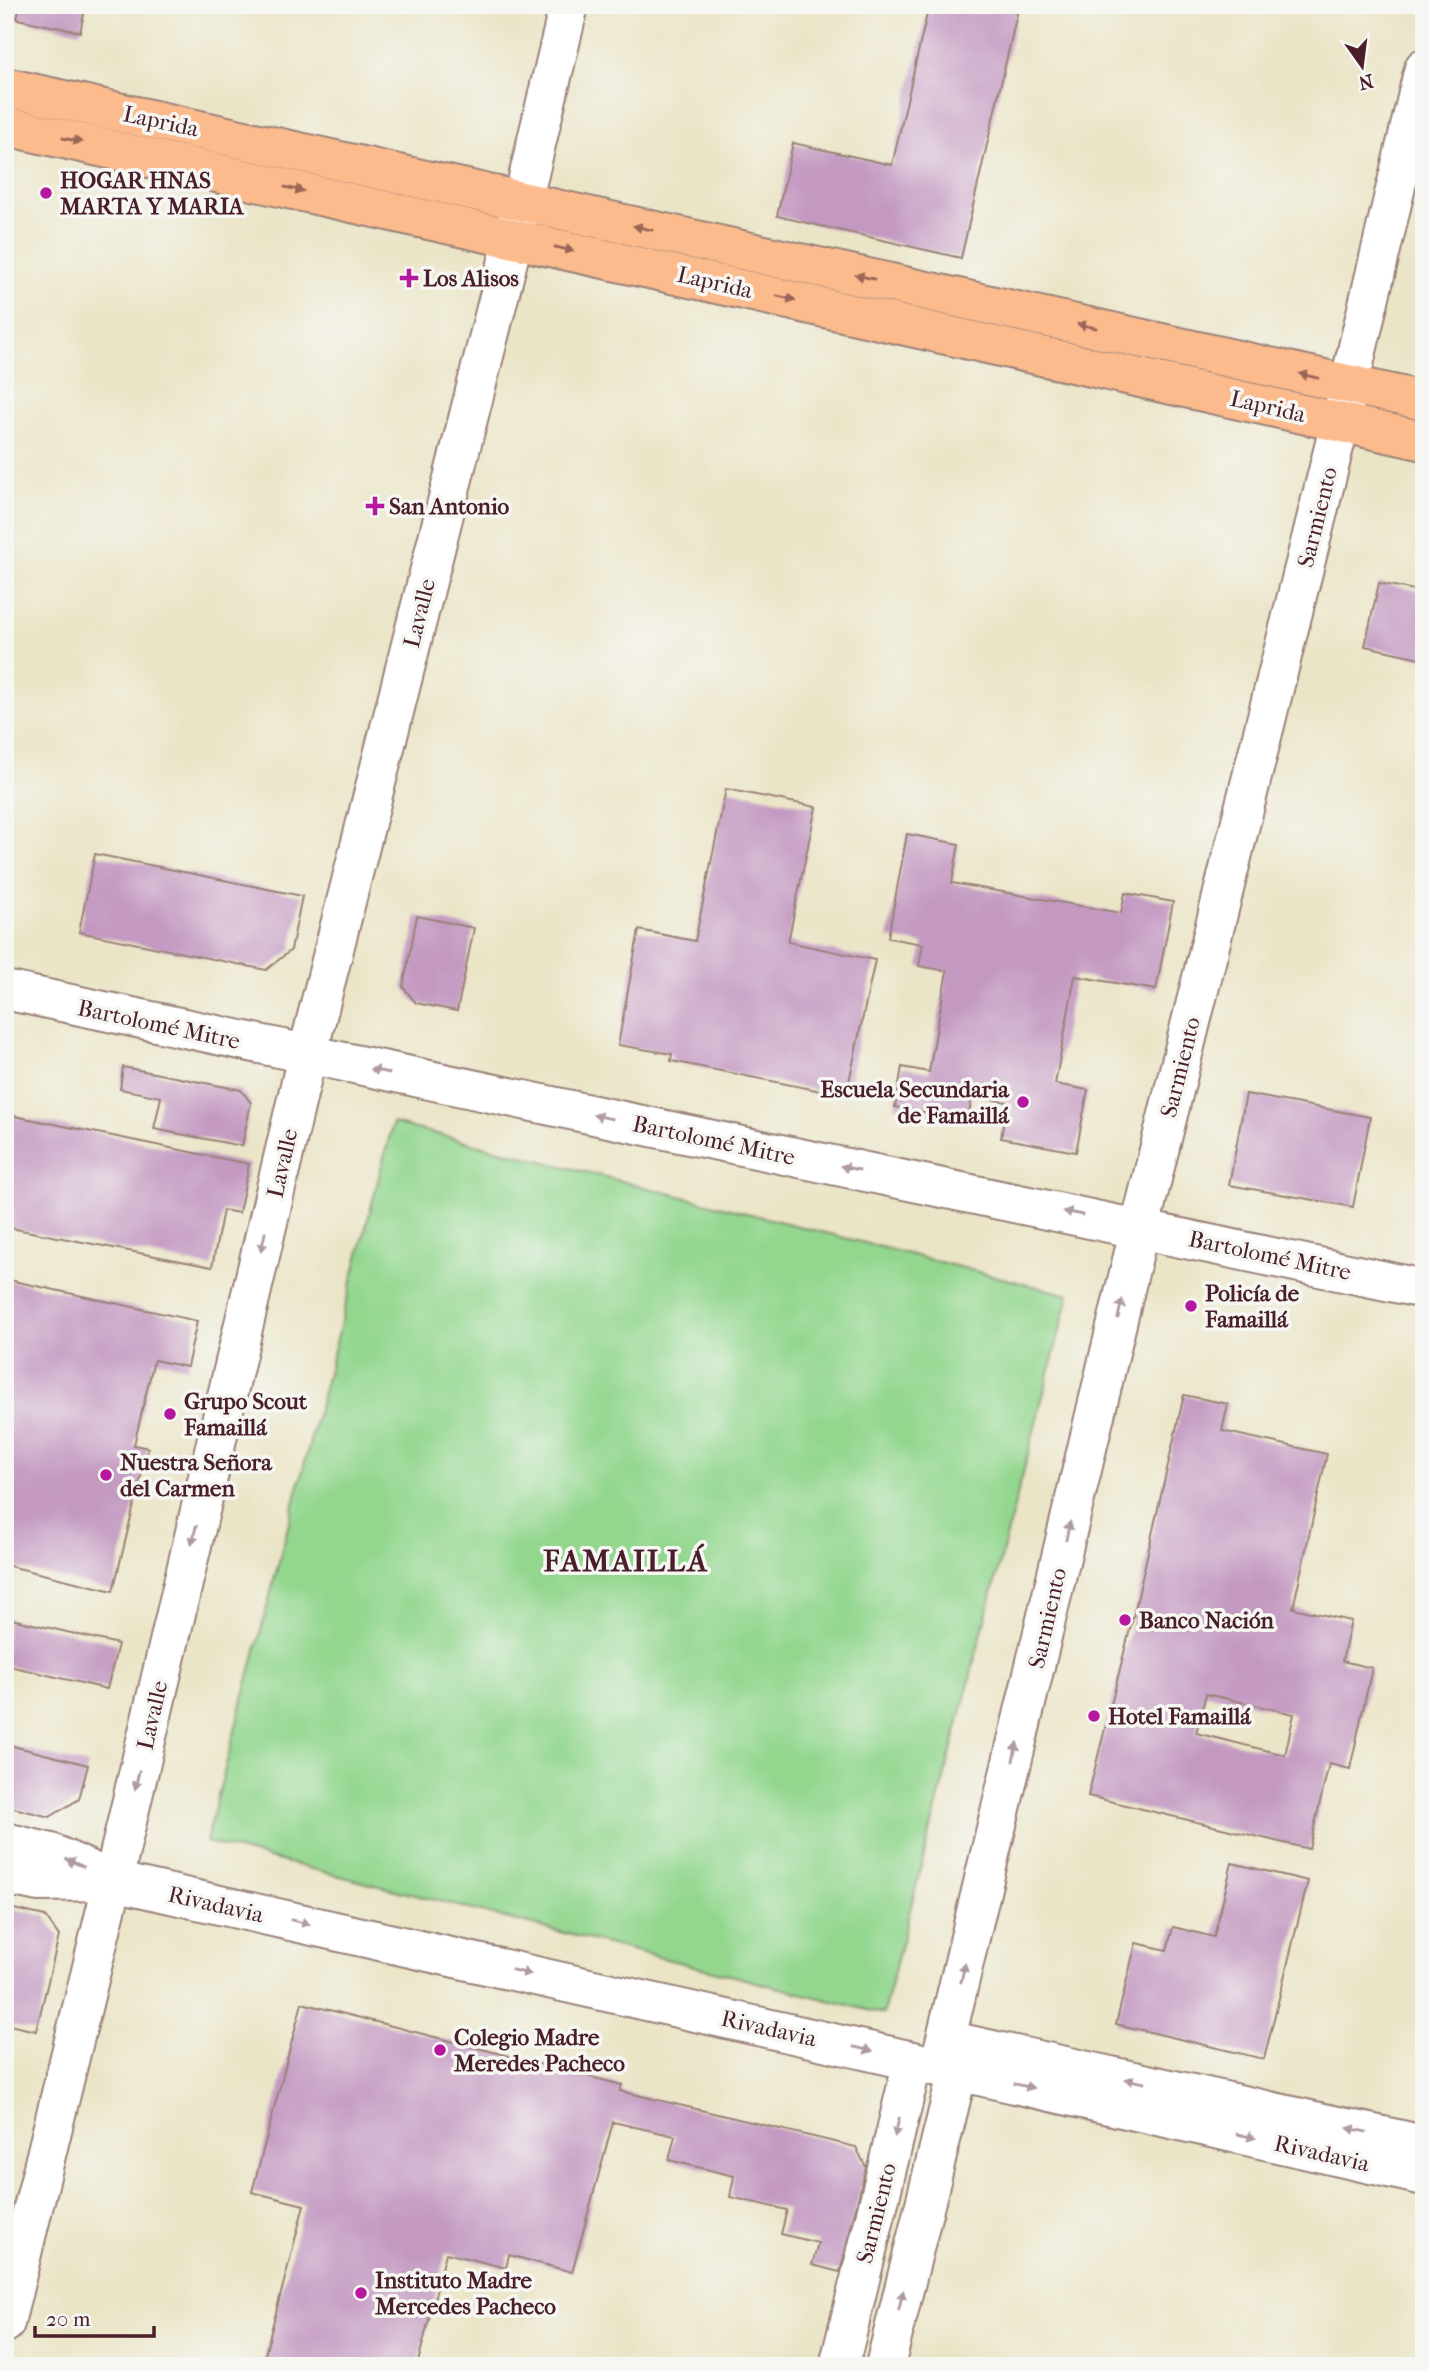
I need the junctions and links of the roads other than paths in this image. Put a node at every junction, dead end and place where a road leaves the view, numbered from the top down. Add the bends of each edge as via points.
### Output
1 (569, 5) edge
2 (1424, 68) edge
3 (5, 87) edge
4 (5, 126) edge
5 (518, 219) junction
6 (1349, 384) junction
7 (1424, 401) edge
8 (1340, 423) junction
9 (1424, 441) edge
10 (5, 990) edge
11 (307, 1056) junction
12 (1140, 1227) junction
13 (1424, 1289) edge
14 (5, 1842) edge
15 (5, 1875) edge
16 (113, 1881) junction
17 (939, 2060) junction
18 (1424, 2145) edge
19 (1424, 2176) edge
20 (5, 2323) edge
21 (839, 2366) edge
22 (885, 2366) edge

1 - 5 street, Lavalle
2 - 6 street, Sarmiento
3 - 5 main road, Laprida
4 -> 5 main road, Laprida
6 -> 5 main road, Laprida
5 -> 8 main road, Laprida
5 - 11 street, Lavalle
6 - 7 main road, Laprida
6 - 8 street, Sarmiento
8 - 9 main road, Laprida
8 - 12 street, Sarmiento
10 - 11 street, Bartolomé Mitre
12 -> 11 street, Bartolomé Mitre
11 -> 16 street, Lavalle
12 - 13 street, Bartolomé Mitre
17 -> 12 street, Sarmiento
16 -> 14 street, Rivadavia via 51,1853
15 - 16 street, Rivadavia via 38,1882
16 -> 17 street, Rivadavia
16 - 20 street, Lavalle
18 -> 17 street, Rivadavia
17 -> 19 street, Rivadavia
17 -> 21 street, Sarmiento
22 -> 17 street, Sarmiento

